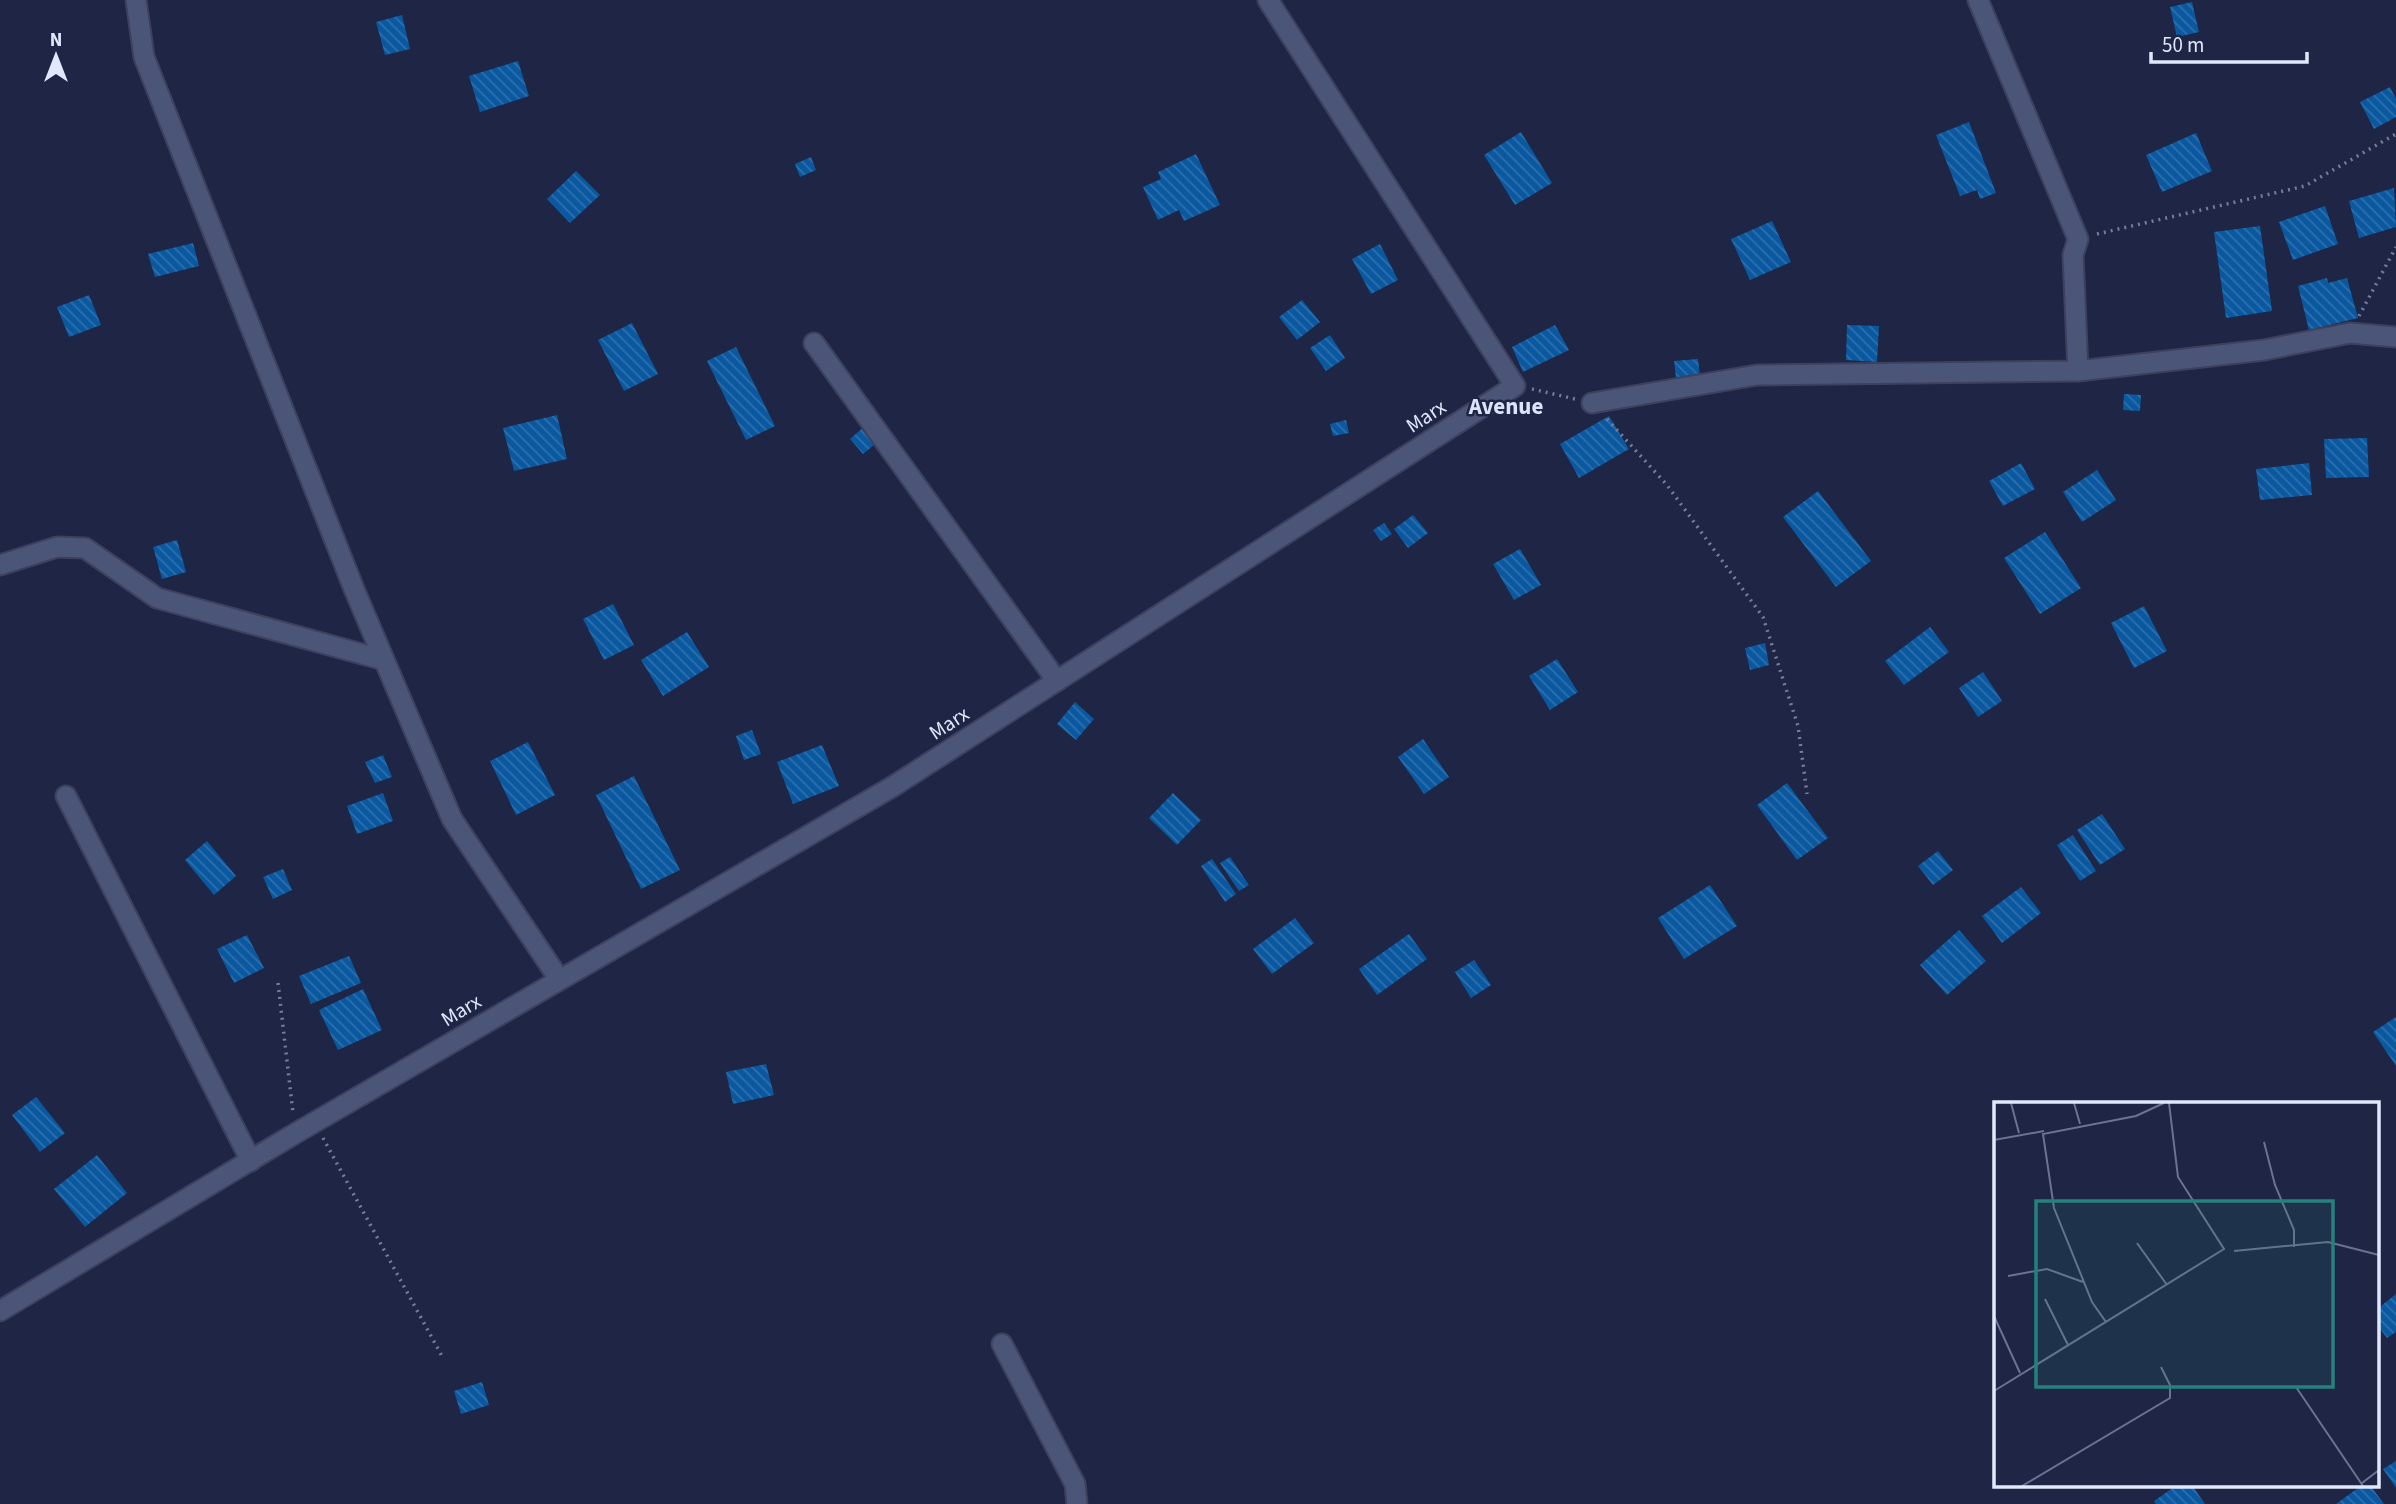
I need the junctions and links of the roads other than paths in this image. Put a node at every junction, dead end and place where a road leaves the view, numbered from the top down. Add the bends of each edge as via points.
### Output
1 (136, 0) edge
2 (1268, 0) edge
3 (1978, 0) edge
4 (2396, 337) edge
5 (814, 343) dead end
6 (2078, 371) junction
7 (1592, 403) road end
8 (0, 565) edge
9 (384, 660) junction
10 (1057, 681) junction
11 (66, 796) dead end
12 (559, 979) junction
13 (251, 1161) junction
14 (0, 1311) edge
15 (1002, 1344) dead end
16 (1077, 1504) edge

1 - 9 street via 144,57
2 - 10 street, Marx via 1515,386
3 - 6 street via 2078,239 2073,255
4 - 6 street via 2350,333 2264,350
5 - 10 street
6 - 7 street via 1757,375
8 - 9 street via 57,547 85,548 157,598
9 - 12 street via 452,819
10 - 12 street, Marx via 892,787
11 - 13 street
12 - 13 street, Marx
13 - 14 street, Marx
15 - 16 street via 1074,1484

